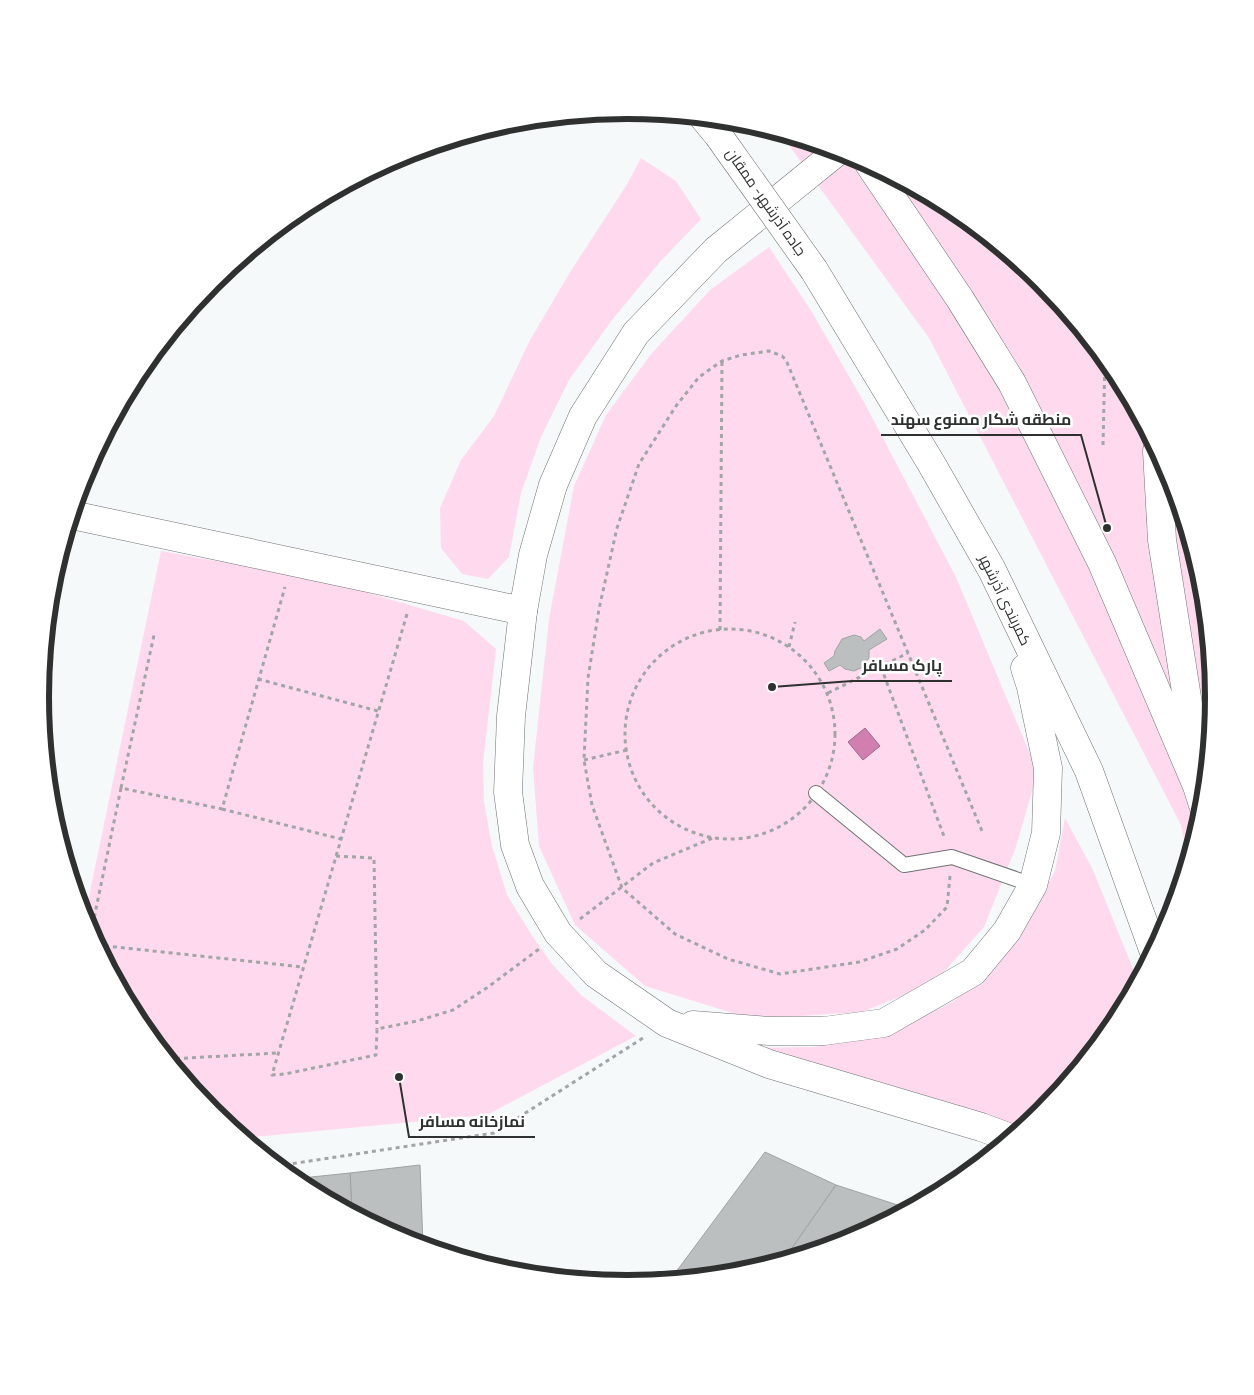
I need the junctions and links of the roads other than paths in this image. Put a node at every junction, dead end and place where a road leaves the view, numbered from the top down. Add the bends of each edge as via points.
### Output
1 (711, 126) edge
2 (831, 157) edge
3 (878, 177) edge
4 (814, 270) joint
5 (1158, 469) edge
6 (78, 516) edge
7 (992, 570) junction
8 (523, 611) junction
9 (1198, 783) edge
10 (1197, 790) edge
11 (816, 793) road end
12 (1033, 885) junction
13 (1151, 943) edge
14 (667, 1023) junction
15 (1004, 1135) edge

1 - 4 main road, جاده آذرشهر- ممقان, bridge
2 - 8 main road via 716,250 636,333 583,416 553,485 533,555
3 - 10 main road via 1012,383 1102,563
4 - 7 main road, کمربندی آذرشهر
5 - 9 main road via 1162,540
6 - 8 main road
7 - 12 main road via 1031,687 1048,768 1046,832
7 - 13 main road, کمربندی آذرشهر via 1089,772
8 - 14 main road via 510,726 508,792 515,845 530,886 558,933 596,974
11 - 12 lane via 904,865 952,857
12 - 14 main road via 1007,931 973,972 884,1023 824,1031 769,1031
14 - 15 main road via 769,1064

